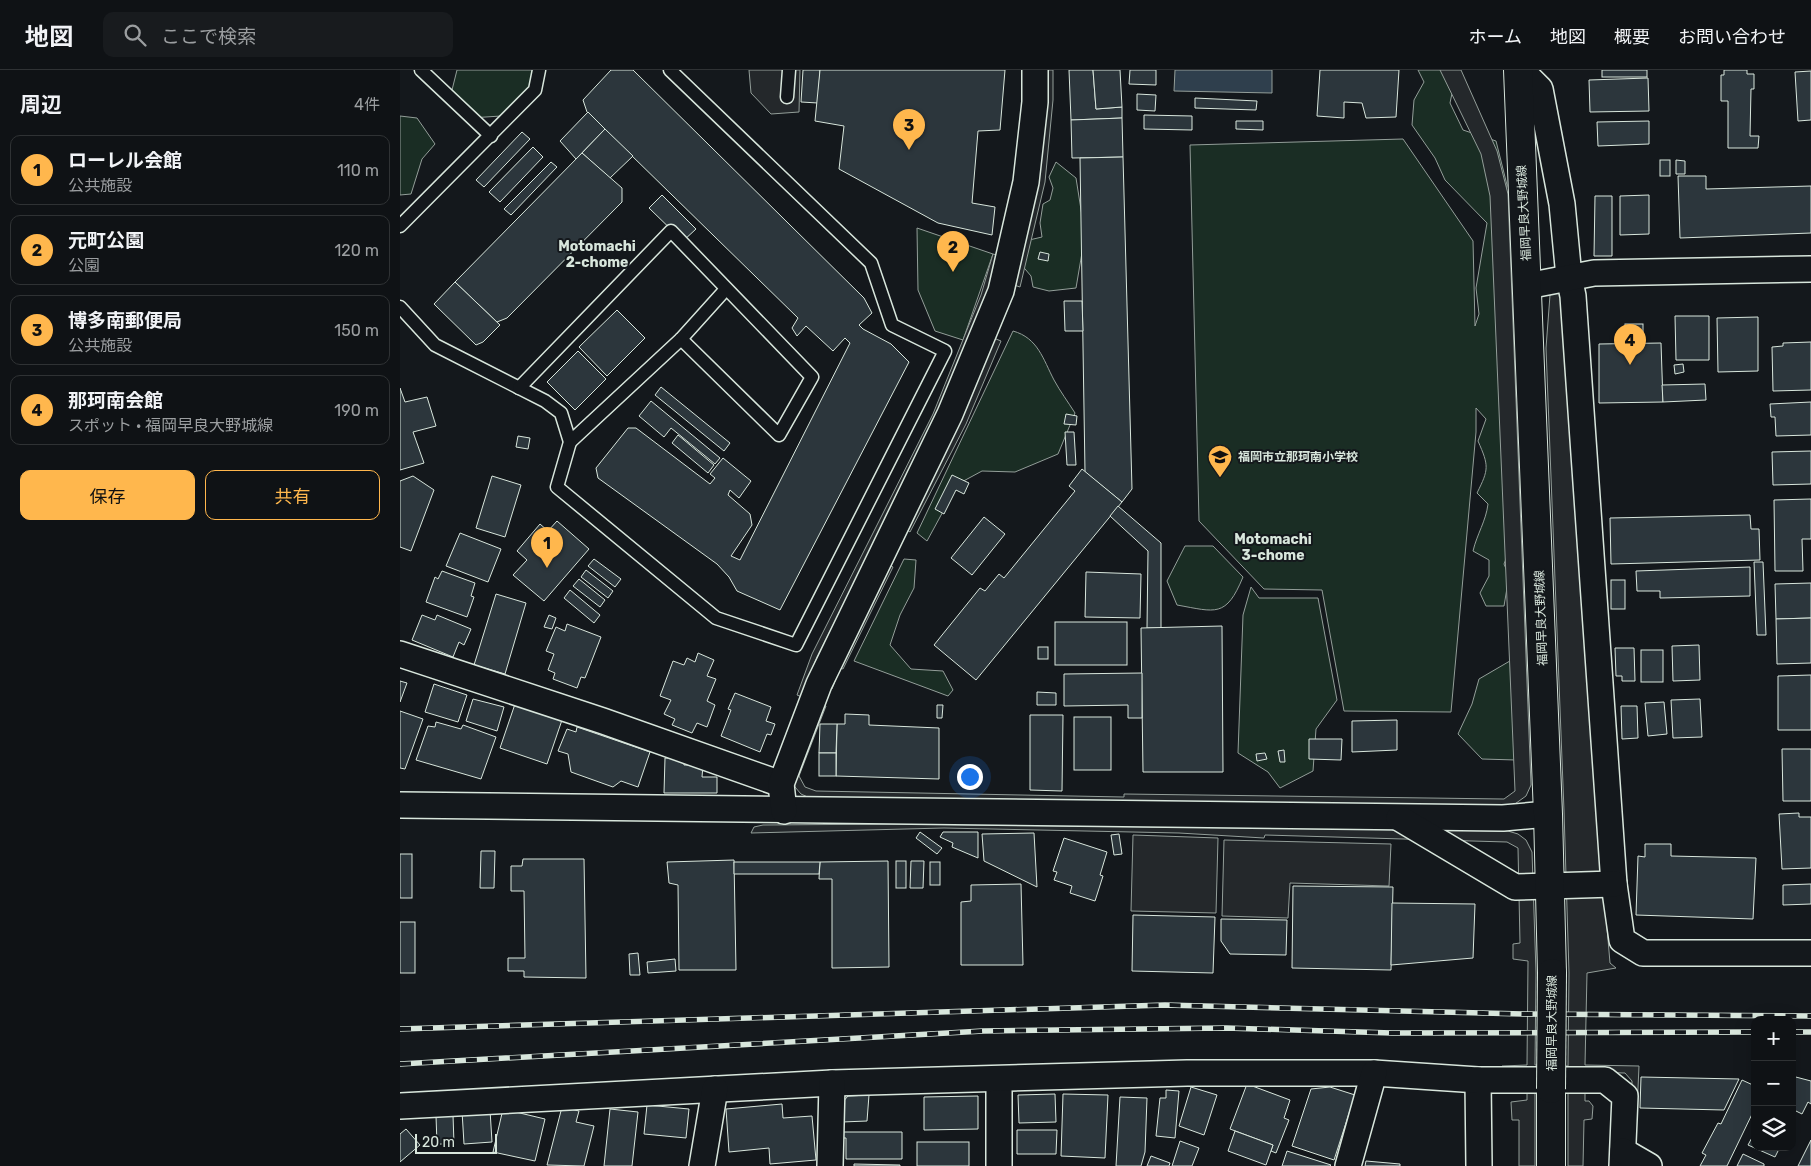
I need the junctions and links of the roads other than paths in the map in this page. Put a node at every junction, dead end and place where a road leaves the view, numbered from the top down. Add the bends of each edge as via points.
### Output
1 (421, 70) edge
2 (539, 70) edge
3 (670, 70) edge
4 (789, 70) edge
5 (1035, 70) edge
6 (1520, 70) edge
7 (787, 97) dead end
8 (491, 136) junction
9 (400, 226) edge
10 (1811, 269) edge
11 (1569, 276) junction
12 (1527, 286) junction
13 (726, 289) junction
14 (400, 307) edge
15 (681, 338) junction
16 (519, 388) junction
17 (570, 442) junction
18 (400, 654) edge
19 (781, 784) junction
20 (400, 805) edge
21 (784, 811) junction
22 (1548, 814) junction
23 (1397, 817) junction
24 (1614, 884) junction
25 (1811, 953) edge
26 (1374, 1073) junction
27 (999, 1079) junction
28 (1478, 1080) junction
29 (832, 1084) junction
30 (715, 1089) junction
31 (400, 1106) edge
32 (1623, 1158) edge
33 (702, 1166) edge
34 (830, 1166) edge
35 (999, 1166) edge
36 (1348, 1166) edge
37 (1479, 1166) edge
38 (1551, 1166) edge
39 (1649, 1166) edge

1 - 8 lane
2 - 8 lane via 535,90
3 - 17 lane via 871,263 892,325 945,351 796,645 716,618 557,487
4 - 7 lane
5 - 19 street via 1035,102 1026,182 1002,291 950,414 828,662
6 - 11 street via 1540,89 1562,204
6 - 12 main road, 福岡早良大野城線
8 - 9 lane
10 - 11 street
11 - 12 street
11 - 24 street via 1574,306
12 - 22 main road, 福岡早良大野城線
13 - 15 lane
13 - 15 lane via 812,377 779,435
13 - 16 lane via 671,231
14 - 16 lane via 435,345
15 - 17 lane
16 - 17 lane via 561,413
18 - 19 street
19 - 21 street
20 - 21 street
21 - 23 street
22 - 23 street via 1503,818
22 - 38 main road, 福岡早良大野城線, bridge via 1552,973
23 - 24 street via 1515,888
24 - 25 street via 1622,940 1643,953
26 - 27 street via 1187,1073
26 - 28 street
26 - 36 street
27 - 29 street
27 - 35 street
28 - 32 street via 1605,1080 1624,1096
28 - 37 street
29 - 30 street
29 - 34 street
30 - 31 street
30 - 33 street
32 - 39 street

